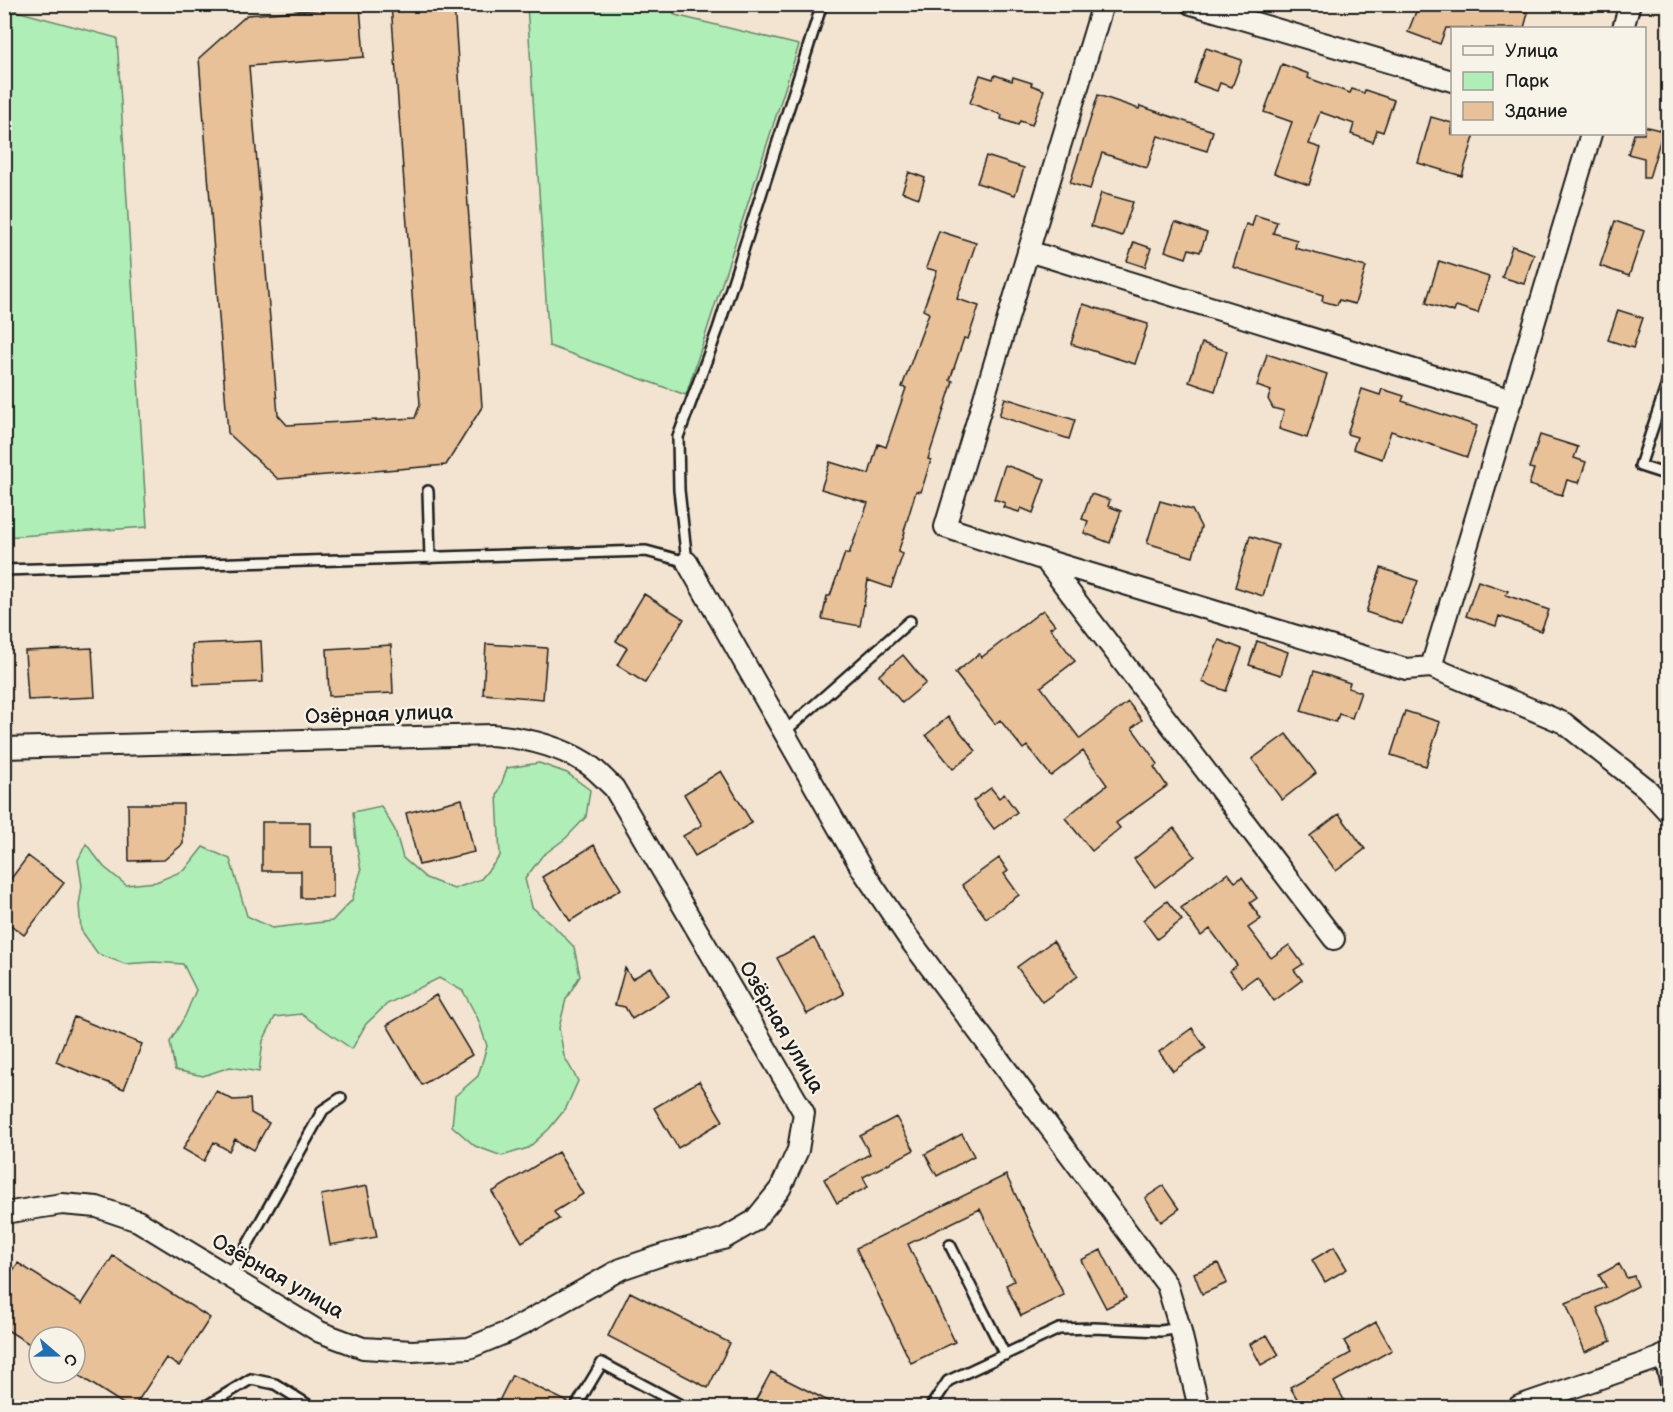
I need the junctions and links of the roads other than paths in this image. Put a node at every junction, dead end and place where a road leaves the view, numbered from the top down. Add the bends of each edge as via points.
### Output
1 (822, 4) edge
2 (1103, 4) edge
3 (1191, 4) edge
4 (1630, 4) edge
5 (1623, 27) edge
6 (1451, 81) edge
7 (1591, 135) edge
8 (1028, 251) junction
9 (1668, 381) edge
10 (1512, 400) junction
11 (1668, 475) edge
12 (428, 491) dead end
13 (430, 558) junction
14 (1045, 560) junction
15 (687, 562) junction
16 (4, 570) edge
17 (910, 621) dead end
18 (1431, 667) junction
19 (784, 732) junction
20 (4, 748) edge
21 (1668, 812) edge
22 (1335, 939) dead end
23 (341, 1098) dead end
24 (4, 1213) edge
25 (950, 1245) dead end
26 (230, 1276) junction
27 (1180, 1328) junction
28 (1005, 1355) junction
29 (1664, 1356) edge
30 (1668, 1392) edge
31 (1519, 1406) edge
32 (203, 1407) edge
33 (313, 1407) edge
34 (575, 1407) edge
35 (686, 1407) edge
36 (930, 1407) edge
37 (1199, 1407) edge

1 - 15 lane via 718,329 678,437
2 - 8 street
3 - 6 street
4 - 5 street
7 - 10 street
8 - 10 street
8 - 14 street via 945,527
9 - 11 lane via 1640,466
10 - 18 street
12 - 13 lane
13 - 15 lane via 646,551
13 - 16 lane
14 - 18 street via 1406,669
14 - 22 street
15 - 19 street
17 - 19 lane
18 - 21 street via 1564,723 1646,788
19 - 27 street via 863,871 907,936 1167,1285
20 - 26 street, Озёрная улица via 492,735 555,748 587,763 614,788 804,1113 798,1150 780,1189 754,1221 723,1239 621,1269 510,1331 469,1347 412,1351 363,1348 320,1332
23 - 26 lane via 323,1110
24 - 26 street, Озёрная улица via 62,1204 97,1207 138,1221
25 - 28 lane
27 - 28 lane via 1059,1329
27 - 37 street
28 - 36 lane via 948,1381
29 - 30 lane
29 - 31 street
32 - 33 lane via 251,1379 275,1384
34 - 35 lane via 602,1363

